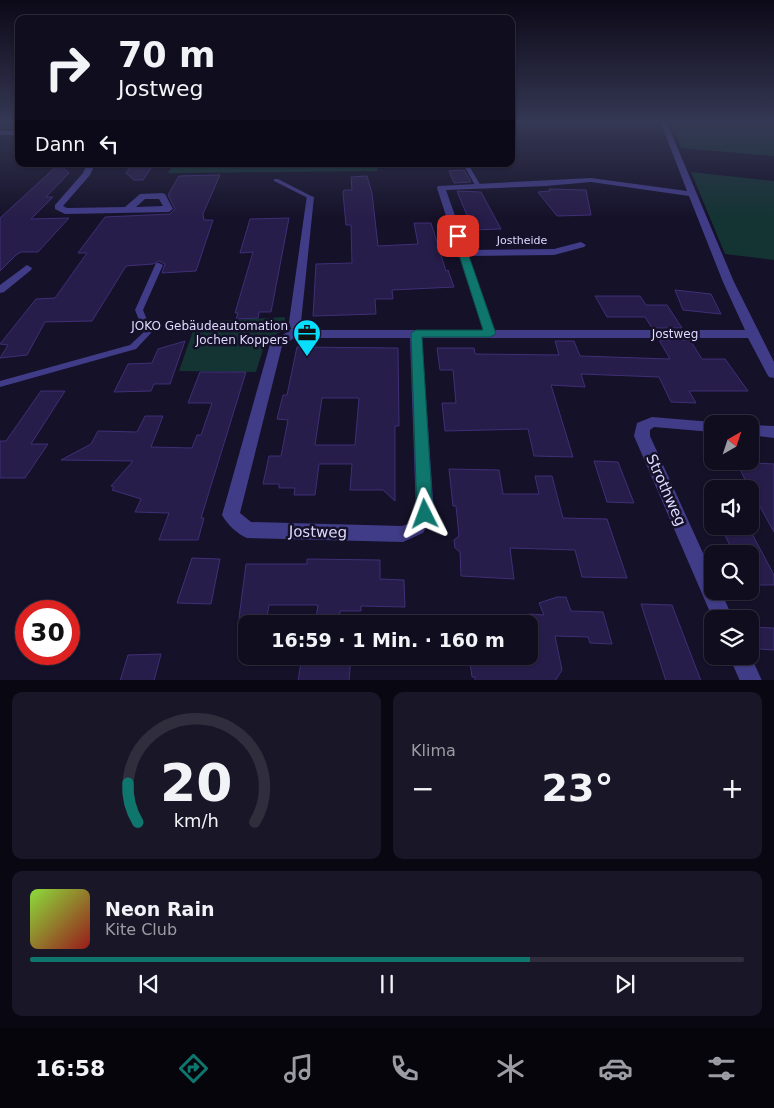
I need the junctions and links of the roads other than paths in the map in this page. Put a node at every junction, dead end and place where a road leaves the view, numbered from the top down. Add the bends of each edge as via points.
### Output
1 (677, 155) edge
2 (88, 167) edge
3 (468, 167) edge
4 (276, 180) dead end
5 (478, 186) junction
6 (692, 194) junction
7 (310, 197) joint
8 (127, 210) dead end
9 (581, 245) dead end
10 (463, 253) junction
11 (159, 265) dead end
12 (27, 268) dead end
13 (0, 290) edge
14 (298, 330) junction
15 (416, 333) junction
16 (490, 334) junction
17 (754, 334) junction
18 (774, 374) edge
19 (0, 384) edge
20 (704, 426) edge
21 (759, 431) edge
22 (774, 432) edge
23 (720, 610) edge
24 (744, 665) edge
25 (751, 680) edge

1 - 6 street
2 - 8 street via 87,173 58,207 65,211
3 - 5 lane
4 - 7 lane
5 - 6 street via 591,180
5 - 10 street via 441,188
6 - 17 street via 717,258
7 - 14 street via 295,322
9 - 10 street, Jostheide via 554,252
10 - 16 street
11 - 19 lane via 139,310 148,332 133,347
12 - 13 street
14 - 15 street, Jostweg via 316,334
14 - 15 street, Jostweg via 276,344 230,515 247,530 404,534 417,528 425,514
15 - 16 street, Jostweg
16 - 17 street, Jostweg
17 - 18 street
20 - 23 street, Strothweg via 652,422 642,426 642,436
21 - 22 street
24 - 25 street

